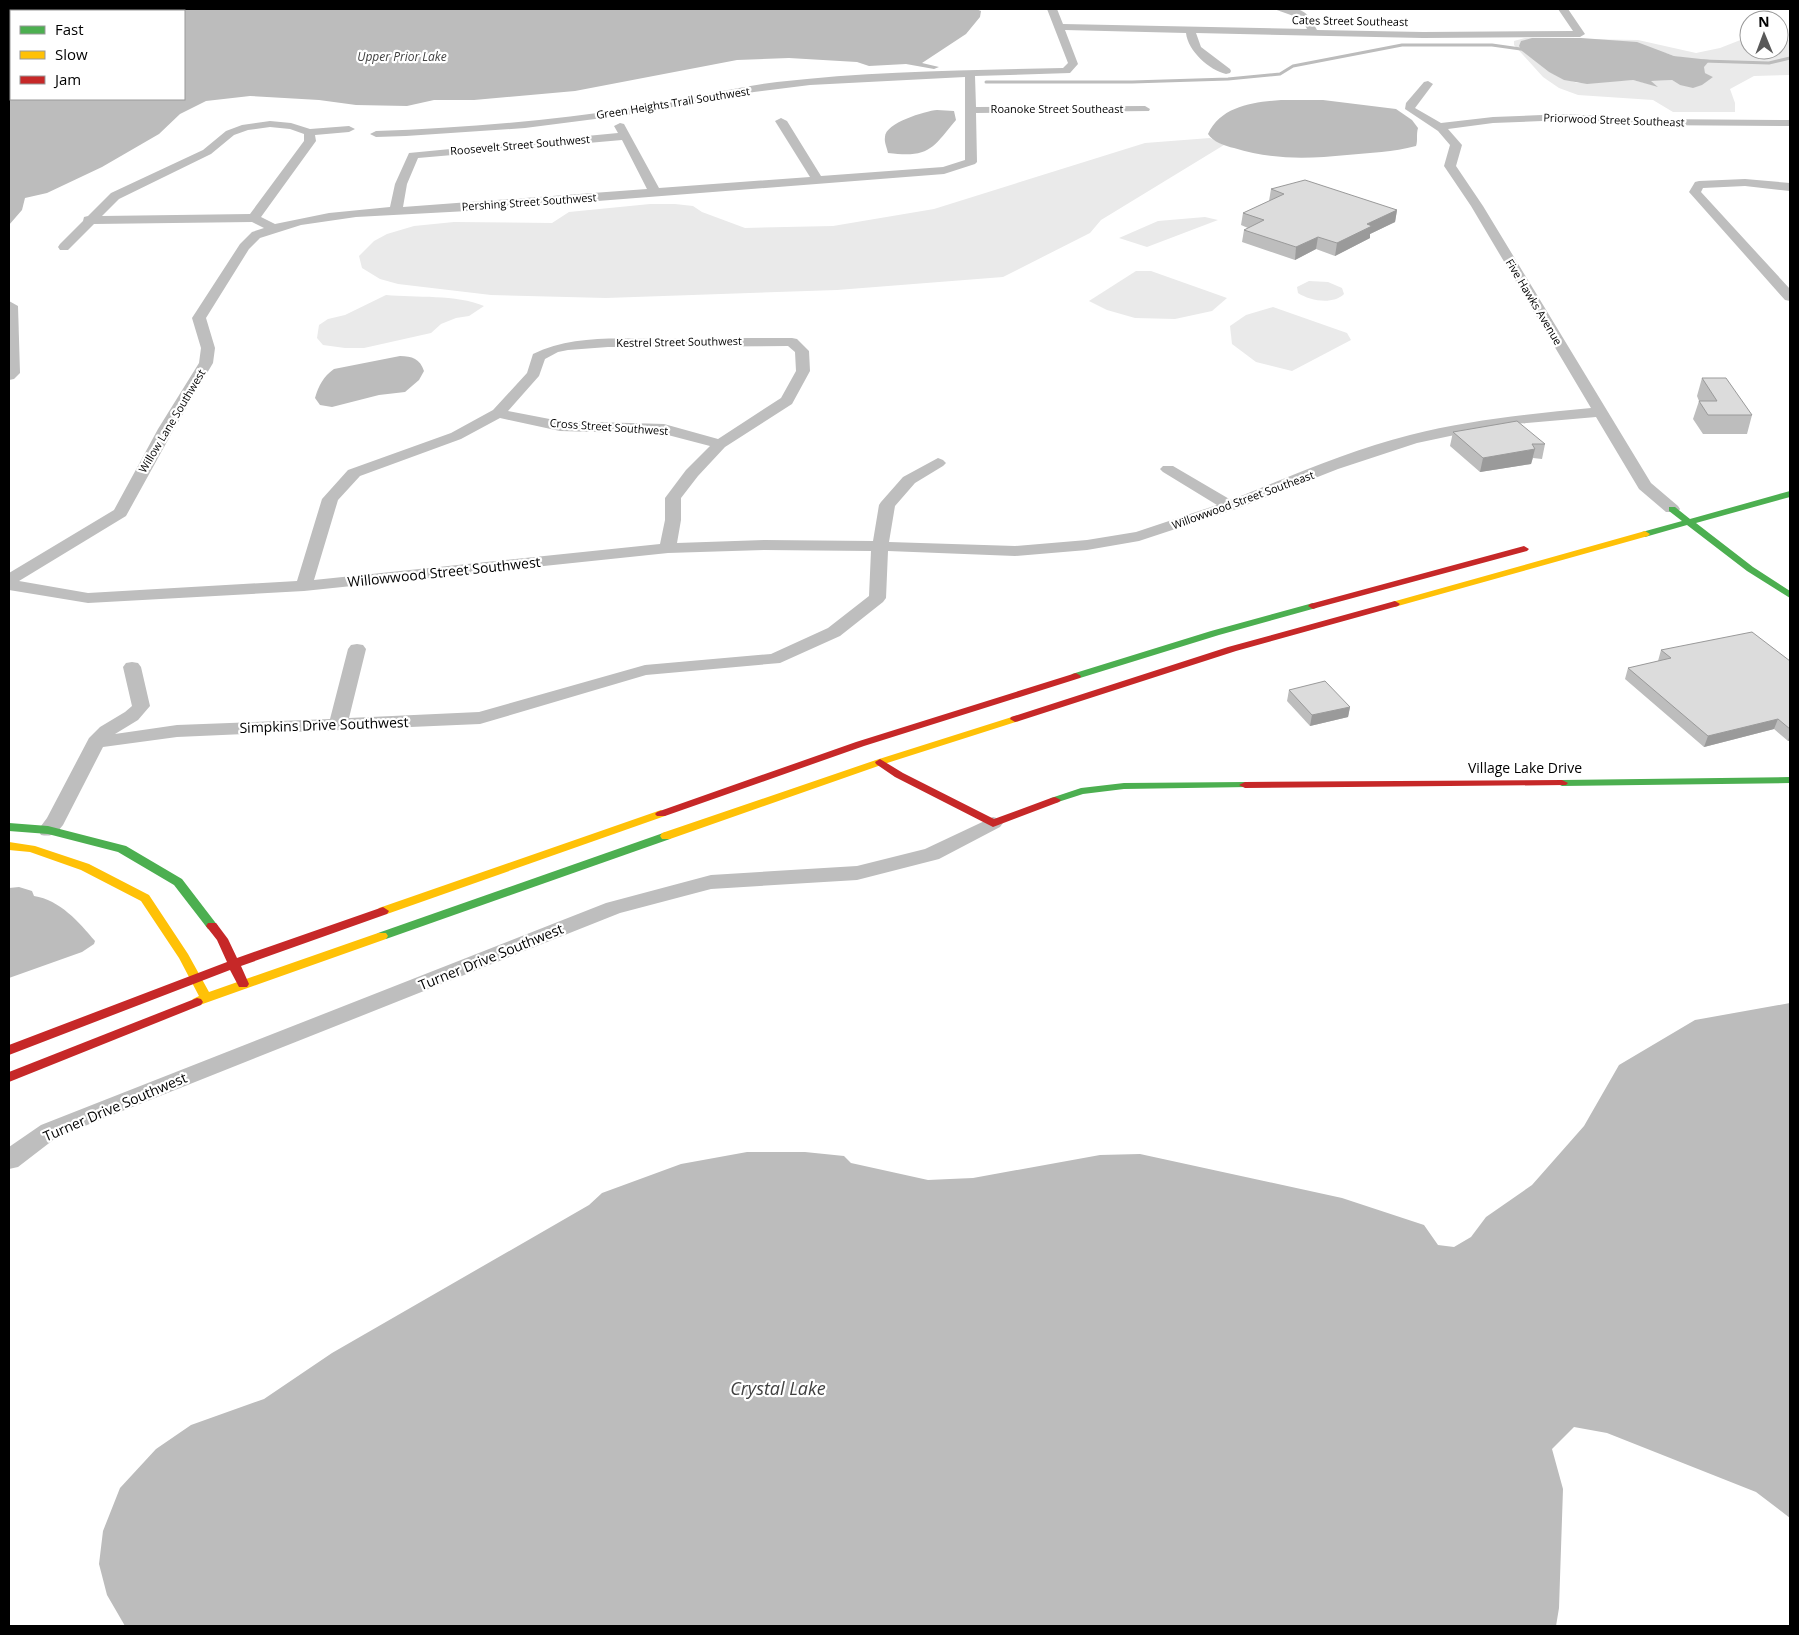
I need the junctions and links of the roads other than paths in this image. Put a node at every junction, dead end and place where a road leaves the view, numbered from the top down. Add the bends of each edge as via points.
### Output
1 (1052, 9) edge
2 (1278, 9) edge
3 (1563, 9) edge
4 (1060, 27) junction
5 (1190, 29) junction
6 (1314, 33) junction
7 (1226, 71) dead end
8 (970, 73) junction
9 (1428, 84) dead end
10 (1145, 108) dead end
11 (970, 110) junction
12 (614, 114) junction
13 (781, 121) dead end
14 (1790, 123) edge
15 (1438, 127) junction
16 (348, 129) dead end
17 (309, 132) junction
18 (376, 134) dead end
19 (626, 136) junction
20 (817, 180) junction
21 (1790, 187) edge
22 (656, 192) junction
23 (396, 210) junction
24 (254, 218) junction
25 (88, 220) junction
26 (274, 228) junction
27 (64, 247) dead end
28 (1790, 297) edge
29 (9, 305) edge
30 (9, 376) edge
31 (498, 412) junction
32 (1600, 412) junction
33 (720, 444) junction
34 (938, 463) dead end
35 (1168, 469) dead end
36 (1790, 494) edge
37 (1690, 504) dead end
38 (1230, 506) junction
39 (1672, 509) junction
40 (1658, 513) dead end
41 (1690, 523) junction
42 (1537, 545) dead end
43 (880, 546) junction
44 (668, 548) junction
45 (9, 580) edge
46 (9, 585) edge
47 (304, 586) junction
48 (1790, 595) edge
49 (357, 649) dead end
50 (132, 667) dead end
51 (338, 725) junction
52 (96, 742) junction
53 (880, 762) junction
54 (1790, 780) edge
55 (993, 823) junction
56 (9, 827) edge
57 (48, 830) junction
58 (9, 846) edge
59 (233, 964) junction
60 (195, 978) junction
61 (243, 984) junction
62 (206, 998) junction
63 (9, 1050) edge
64 (9, 1077) edge
65 (9, 1160) edge

1 - 4 street
2 - 6 street via 1306,17
3 - 6 street, Cates Street Southeast via 1580,34
4 - 5 street, Cates Street Southeast
4 - 8 street, Green Heights Trail Southwest via 1073,64 1066,71
5 - 6 street, Cates Street Southeast
5 - 7 street via 1190,40 1198,50
8 - 11 street
8 - 12 street, Green Heights Trail Southwest via 848,78 773,86
9 - 15 street, Five Hawks Avenue via 1410,109
10 - 11 street, Roanoke Street Southeast
11 - 20 street, Pershing Street Southwest via 971,162 944,170
12 - 18 street, Green Heights Trail Southwest via 430,133
12 - 19 street
13 - 20 street
14 - 15 street, Priorwood Street Southeast via 1644,122 1566,117
15 - 32 street, Five Hawks Avenue via 1456,145 1450,166
16 - 17 street
17 - 24 street via 310,141
17 - 25 street via 270,124 230,133 207,152 114,196
19 - 22 street
19 - 23 street, Roosevelt Street Southwest via 413,155 401,184
20 - 22 street, Pershing Street Southwest
21 - 28 street via 1715,182 1699,185 1695,192
22 - 23 street, Pershing Street Southwest via 490,206
23 - 26 street, Pershing Street Southwest via 307,220
24 - 25 street
24 - 26 street
25 - 27 street
26 - 45 street, Willow Lane Southwest via 256,236 244,247 199,318 208,348 206,363 120,513
29 - 30 street via 13,374
31 - 33 street, Cross Street Southwest via 560,426 664,429
31 - 33 street, Kestrel Street Southwest via 534,373 538,357 554,348 608,343 792,342 802,351 803,371 787,401
31 - 47 street via 456,436 354,473 330,499
32 - 38 street, Willowwood Street Southeast via 1502,421 1413,439
32 - 39 street, Five Hawks Avenue via 1645,486
33 - 44 street via 692,472 673,498
34 - 43 street, Simpkins Drive Southwest via 909,480 887,505
35 - 38 street
36 - 41 main road
37 - 39 main road
38 - 43 street, Willowwood Street Southeast via 1140,536 1087,545 1014,551
39 - 40 main road
39 - 41 main road, Five Hawks Avenue
41 - 48 main road, Five Hawks Avenue
41 - 53 main road via 1232,649
42 - 59 main road via 1215,632 860,744
43 - 44 street, Willowwood Street Southwest
43 - 51 street, Simpkins Drive Southwest via 877,598 834,632 774,659 645,670 480,718
44 - 47 street, Willowwood Street Southwest
46 - 47 street, Willowwood Street Southwest via 88,598
49 - 51 street
50 - 52 street via 141,706 138,712 107,728
51 - 52 street, Simpkins Drive Southwest via 177,732
52 - 57 street via 56,821
53 - 55 main road
53 - 61 main road
54 - 55 main road, Village Lake Drive via 1124,786 1081,791
55 - 65 street, Turner Drive Southwest via 932,854 857,874 711,882 613,908 49,1131
56 - 57 main road
57 - 59 main road via 122,849 178,882 222,939
58 - 60 main road via 32,849 85,867 146,898
59 - 60 main road
59 - 61 main road
60 - 62 main road
60 - 63 main road
61 - 62 main road
62 - 64 main road

